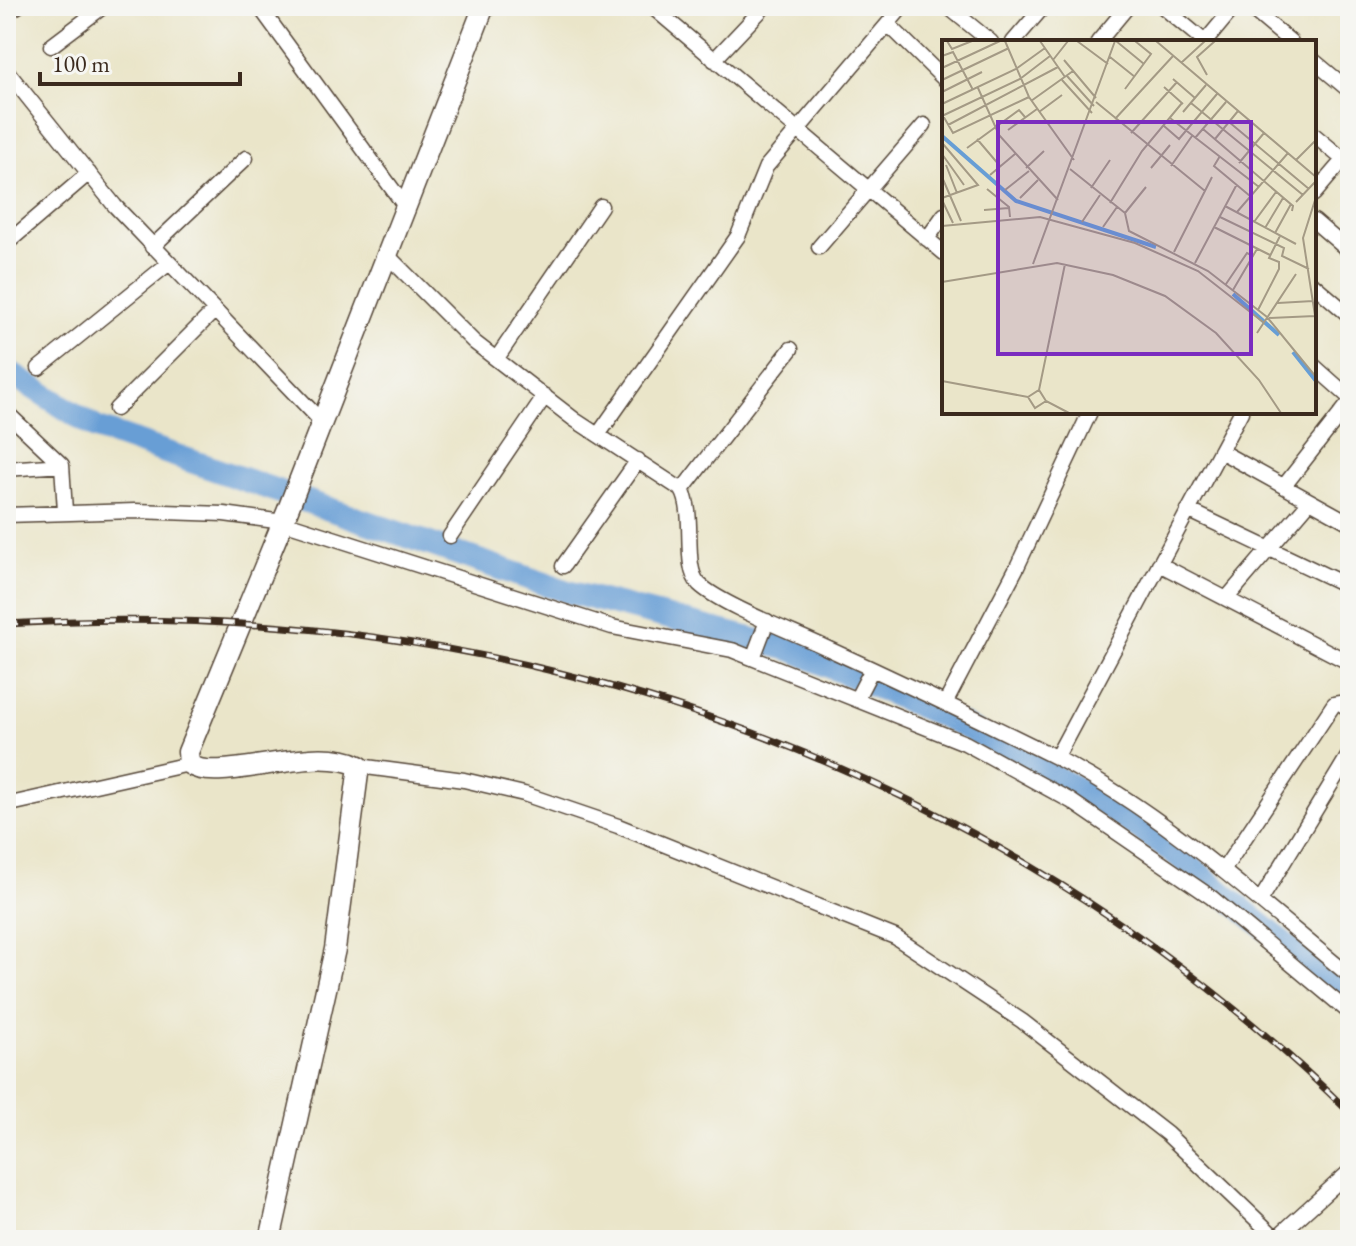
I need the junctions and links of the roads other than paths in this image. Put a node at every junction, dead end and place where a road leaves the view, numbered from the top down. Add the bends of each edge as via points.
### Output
1 (18, 6) edge
2 (104, 6) edge
3 (259, 6) edge
4 (484, 6) edge
5 (651, 6) edge
6 (765, 6) edge
7 (903, 6) edge
8 (947, 6) edge
9 (1044, 6) edge
10 (1128, 6) edge
11 (1162, 6) edge
12 (1235, 6) edge
13 (1248, 6) edge
14 (6, 13) edge
15 (888, 24) junction
16 (989, 40) edge
17 (1015, 40) edge
18 (1102, 40) edge
19 (1203, 40) edge
20 (1207, 40) edge
21 (1289, 40) edge
22 (51, 46) dead end
23 (714, 60) junction
24 (1316, 63) edge
25 (6, 70) edge
26 (942, 77) edge
27 (1350, 91) edge
28 (924, 125) dead end
29 (799, 133) junction
30 (1316, 136) edge
31 (246, 158) dead end
32 (1348, 159) edge
33 (89, 173) junction
34 (867, 191) junction
35 (1316, 192) edge
36 (601, 206) dead end
37 (407, 209) junction
38 (942, 218) edge
39 (1316, 223) edge
40 (927, 239) junction
41 (7, 240) edge
42 (152, 247) junction
43 (819, 247) dead end
44 (942, 251) edge
45 (1350, 252) edge
46 (388, 256) junction
47 (168, 264) junction
48 (1316, 287) edge
49 (213, 312) junction
50 (1350, 316) edge
51 (791, 349) dead end
52 (497, 358) junction
53 (39, 368) dead end
54 (1316, 368) edge
55 (545, 396) junction
56 (1350, 400) edge
57 (116, 409) dead end
58 (7, 413) edge
59 (1089, 414) edge
60 (1240, 414) edge
61 (322, 422) junction
62 (598, 435) junction
63 (1220, 451) junction
64 (638, 460) junction
65 (62, 465) junction
66 (6, 469) edge
67 (1284, 486) junction
68 (682, 490) junction
69 (1310, 501) junction
70 (1188, 510) junction
71 (65, 511) junction
72 (6, 515) edge
73 (285, 517) junction
74 (1350, 523) edge
75 (450, 536) dead end
76 (1270, 549) junction
77 (1159, 564) junction
78 (563, 566) dead end
79 (1350, 587) edge
80 (1227, 598) junction
81 (767, 621) junction
82 (753, 658) junction
83 (1350, 663) edge
84 (872, 669) junction
85 (857, 698) junction
86 (946, 702) junction
87 (1350, 710) edge
88 (1023, 741) junction
89 (1350, 753) edge
90 (1056, 758) junction
91 (189, 764) junction
92 (359, 766) junction
93 (1011, 768) junction
94 (6, 805) edge
95 (1224, 869) junction
96 (1260, 901) junction
97 (1350, 976) edge
98 (1350, 1013) edge
99 (1350, 1171) edge
100 (1277, 1239) edge
101 (270, 1240) edge

1 - 14 street
2 - 22 street
3 - 37 street
4 - 37 street
5 - 23 street
6 - 23 street
7 - 15 street
8 - 16 street
9 - 17 street
10 - 18 street
11 - 19 street
12 - 20 street
13 - 21 street
15 - 26 street
15 - 29 street
23 - 29 street
24 - 27 street
25 - 33 street
28 - 34 street
29 - 34 street
29 - 62 street via 766,167 738,236
30 - 32 street
31 - 42 street
32 - 35 street
33 - 41 street
33 - 42 street
34 - 40 street
34 - 43 street
36 - 52 street
37 - 46 street
38 - 40 street
39 - 45 street
40 - 44 street
42 - 47 street
46 - 52 street via 474,342
46 - 61 street
47 - 49 street
47 - 53 street
48 - 50 street
49 - 57 street
49 - 61 street
51 - 68 street
52 - 55 street
54 - 56 street
55 - 62 street
55 - 75 street
56 - 67 street
58 - 65 street
59 - 86 street
60 - 63 street
61 - 73 street
62 - 64 street
63 - 67 street
63 - 70 street
64 - 68 street
64 - 78 street
65 - 66 street
65 - 71 street
67 - 69 street
68 - 81 street via 689,508 697,582
69 - 74 street
69 - 76 street
70 - 76 street
70 - 77 street
71 - 72 street
71 - 73 street
73 - 82 street via 612,627
73 - 91 street via 189,744
76 - 79 street
76 - 80 street
77 - 80 street
77 - 90 street
80 - 83 street
81 - 82 street
81 - 84 street
82 - 85 street
84 - 85 street
84 - 86 street
85 - 93 street
86 - 88 street
87 - 95 street via 1334,704
88 - 90 street
88 - 93 street
89 - 96 street
90 - 95 street via 1128,800
91 - 92 street via 208,771 318,757
91 - 94 street
92 - 100 street via 524,794 895,937 1022,1021 1167,1134
92 - 101 street via 335,949
93 - 98 street via 1071,801 1211,897
95 - 96 street
96 - 97 street
99 - 100 street

